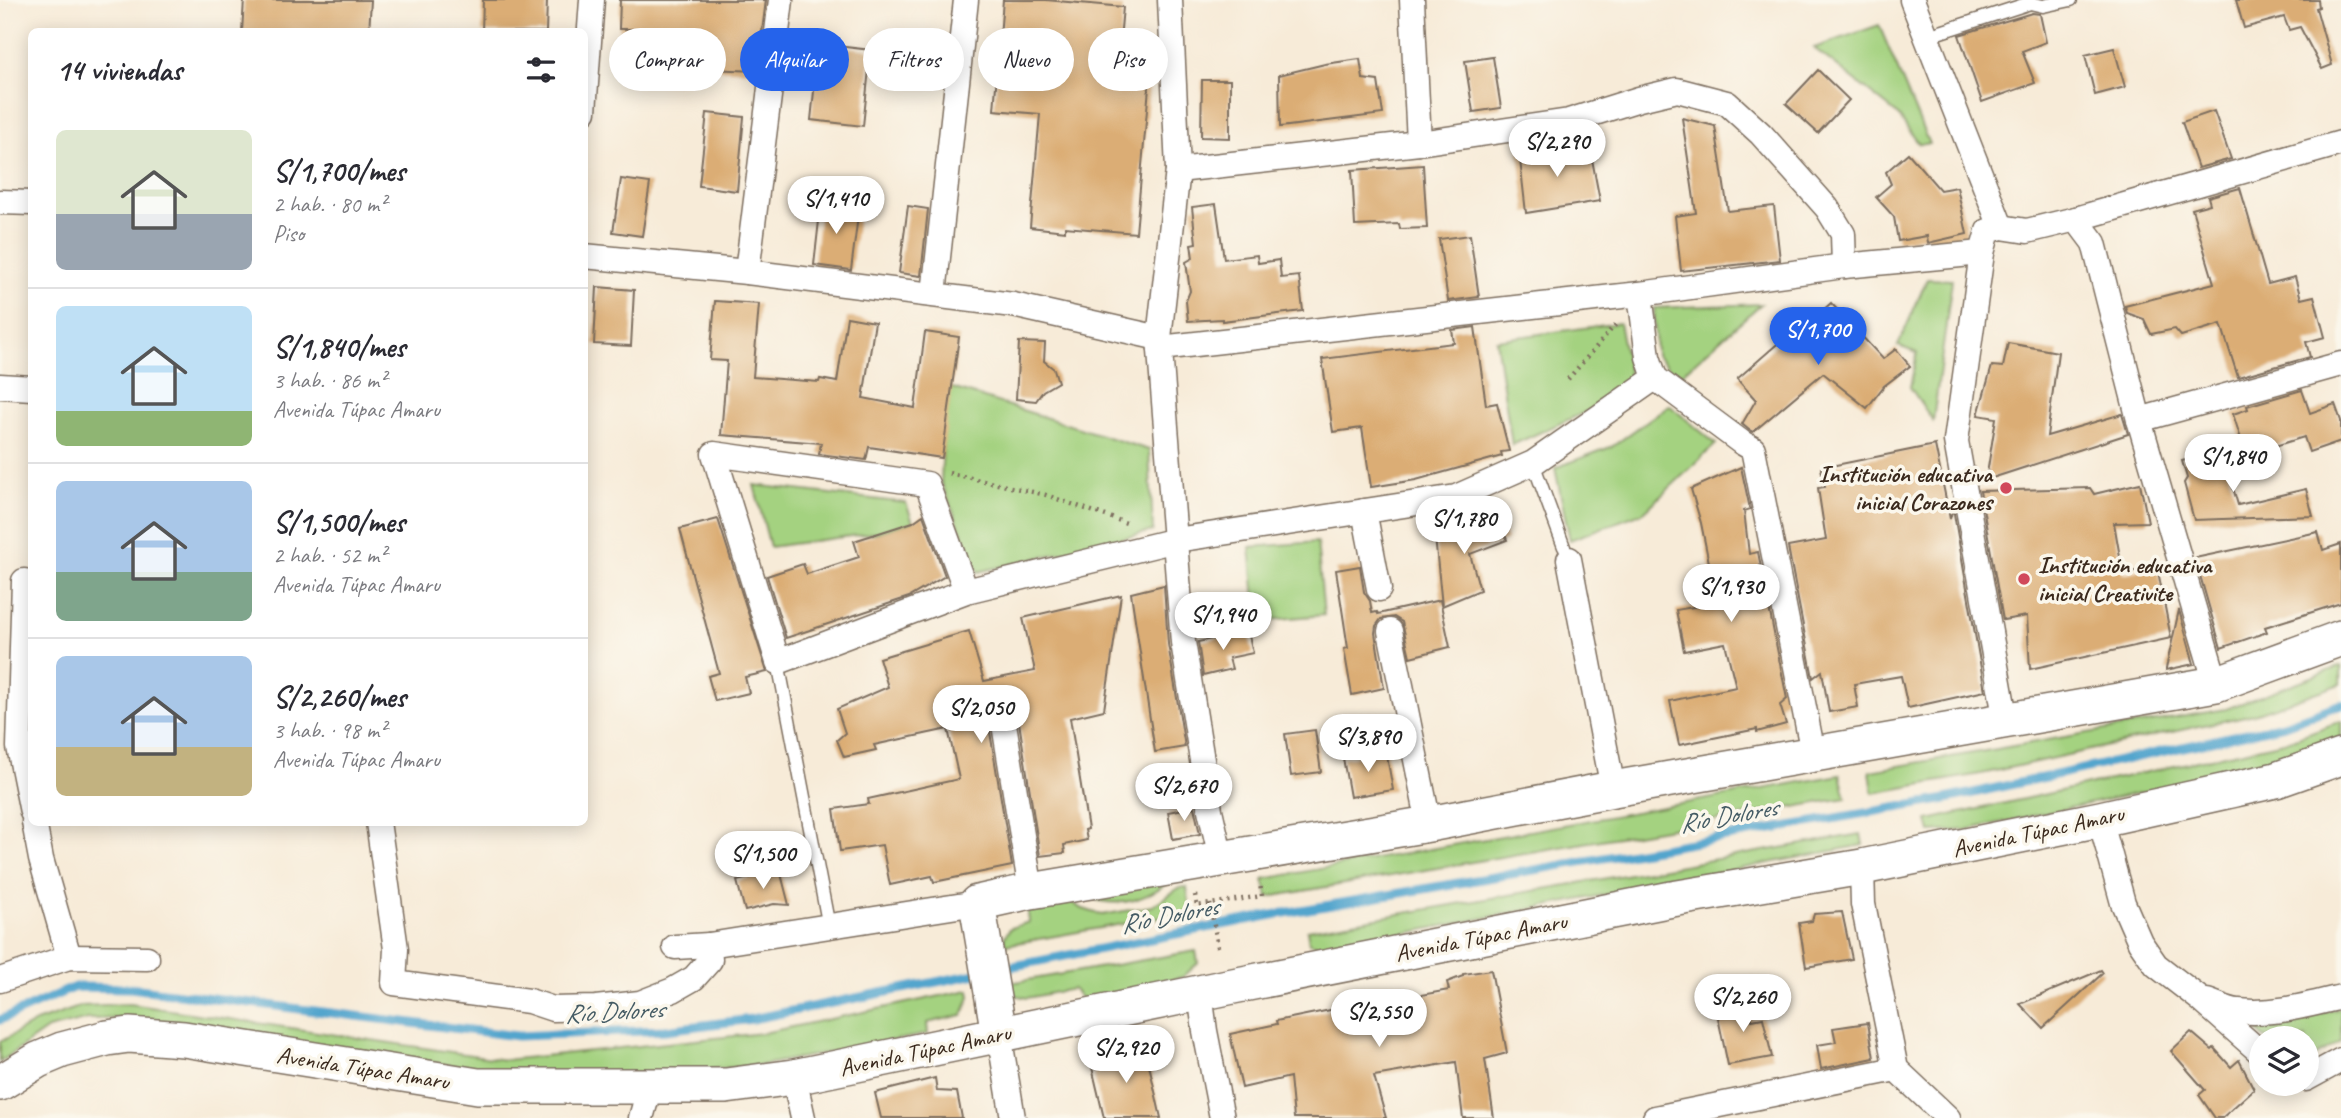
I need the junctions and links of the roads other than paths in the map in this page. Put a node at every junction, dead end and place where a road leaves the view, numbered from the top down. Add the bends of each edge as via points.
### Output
1 (592, 0) edge
2 (781, 0) edge
3 (966, 0) edge
4 (1170, 0) edge
5 (1412, 0) edge
6 (1912, 0) edge
7 (2071, 0) edge
8 (1925, 37) junction
9 (588, 56) edge
10 (1419, 143) junction
11 (2341, 143) edge
12 (1178, 170) junction
13 (0, 202) edge
14 (28, 203) edge
15 (2076, 219) junction
16 (2001, 227) junction
17 (1982, 253) junction
18 (588, 256) edge
19 (1844, 267) junction
20 (747, 272) junction
21 (1640, 293) junction
22 (933, 294) junction
23 (1159, 343) junction
24 (2341, 364) edge
25 (1655, 378) junction
26 (0, 386) edge
27 (28, 388) edge
28 (2139, 420) junction
29 (1532, 463) junction
30 (1364, 511) junction
31 (1176, 540) junction
32 (1567, 553) joint
33 (24, 581) dead end
34 (1379, 589) dead end
35 (966, 591) junction
36 (1390, 631) dead end
37 (2341, 638) edge
38 (778, 662) junction
39 (2216, 684) junction
40 (2006, 722) junction
41 (1004, 723) dead end
42 (1813, 753) junction
43 (2341, 757) edge
44 (1614, 789) junction
45 (28, 792) edge
46 (2100, 819) junction
47 (1429, 824) junction
48 (35, 826) edge
49 (379, 826) edge
50 (1221, 858) junction
51 (1862, 867) junction
52 (1031, 891) junction
53 (979, 914) junction
54 (829, 927) junction
55 (709, 945) junction
56 (675, 947) dead end
57 (69, 957) junction
58 (147, 958) dead end
59 (0, 980) edge
60 (1200, 993) junction
61 (2341, 997) edge
62 (2200, 999) junction
63 (997, 1024) junction
64 (2249, 1042) edge
65 (2341, 1060) edge
66 (1896, 1069) junction
67 (2319, 1072) edge
68 (794, 1077) junction
69 (0, 1083) edge
70 (646, 1102) edge
71 (803, 1118) edge
72 (1013, 1118) edge
73 (1222, 1118) edge
74 (1655, 1118) edge
75 (1948, 1118) edge

1 - 9 street
2 - 20 street
3 - 22 street
4 - 12 street
5 - 10 street
6 - 8 street
7 - 8 lane via 2043,6 2030,3
8 - 16 street
10 - 12 street
10 - 19 street via 1569,121 1677,90 1727,103 1828,208 1843,234
11 - 15 street
12 - 23 street
13 - 14 street
15 - 16 street via 2027,231
15 - 28 street via 2094,243
16 - 17 street via 1988,231
17 - 19 street
17 - 40 street via 1956,442
18 - 20 street
19 - 21 street
20 - 22 street
21 - 23 street
21 - 25 street via 1647,357
22 - 23 street via 1013,305
23 - 31 street
24 - 28 street
25 - 29 street
25 - 42 street via 1753,449
26 - 27 street
28 - 39 street
29 - 30 street via 1456,497
29 - 32 lane
30 - 31 street
30 - 34 street
31 - 35 street
31 - 50 street via 1183,642
32 - 44 street
33 - 45 street via 19,747
35 - 38 street
35 - 38 street via 927,484 714,454
36 - 47 street
37 - 39 street
38 - 54 lane
39 - 40 street
40 - 42 street
41 - 52 street
42 - 44 street
43 - 46 street, Avenida Túpac Amaru via 2276,780
44 - 47 street
46 - 51 street, Avenida Túpac Amaru
46 - 62 street via 2123,903 2140,942 2156,965
47 - 50 street
48 - 57 street
49 - 55 street via 396,949 394,983 529,1001 553,1009 640,1003 694,978 710,960
50 - 52 street
51 - 60 street, Avenida Túpac Amaru via 1672,899
51 - 66 street via 1863,904
52 - 53 street
53 - 54 street
53 - 63 street
54 - 55 street
55 - 56 street
57 - 58 street
57 - 59 street
60 - 63 street, Avenida Túpac Amaru
60 - 73 street
61 - 62 street via 2289,1009 2238,1011
62 - 64 street
63 - 68 street, Avenida Túpac Amaru
63 - 72 street
65 - 67 street
66 - 74 street
66 - 75 street
68 - 70 street, Avenida Túpac Amaru
68 - 71 street
69 - 70 street, Avenida Túpac Amaru via 62,1050 129,1035 184,1039 478,1086

